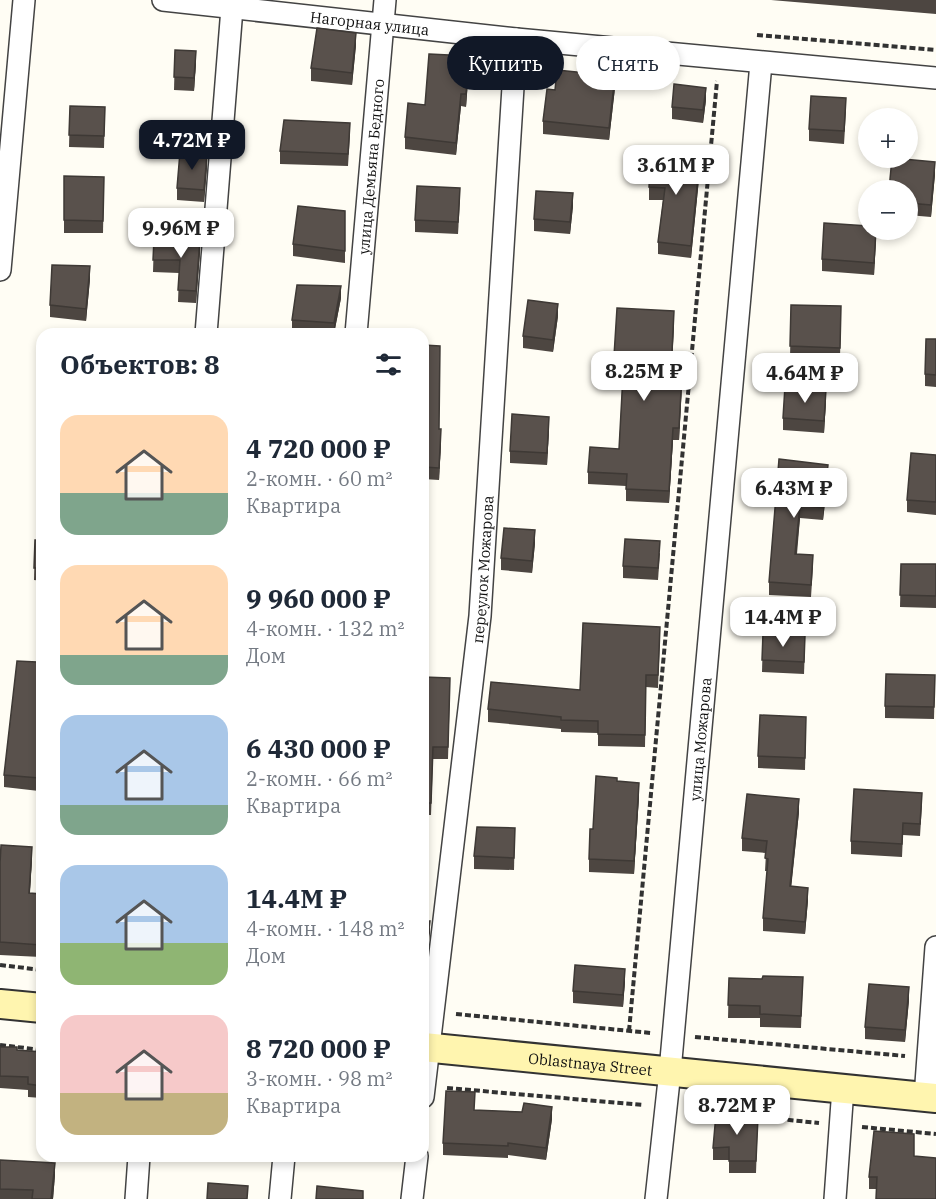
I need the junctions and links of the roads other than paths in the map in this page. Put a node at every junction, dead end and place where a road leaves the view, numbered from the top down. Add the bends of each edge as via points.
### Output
1 (24, 0) edge
2 (163, 0) edge
3 (385, 0) edge
4 (232, 8) junction
5 (382, 25) junction
6 (487, 36) edge
7 (564, 44) edge
8 (761, 63) junction
9 (936, 78) edge
10 (513, 90) edge
11 (0, 270) edge
12 (206, 328) edge
13 (357, 328) edge
14 (936, 947) edge
15 (0, 1004) edge
16 (36, 1007) edge
17 (429, 1023) edge
18 (429, 1047) edge
19 (670, 1071) junction
20 (843, 1088) junction
21 (931, 1097) edge
22 (139, 1162) edge
23 (283, 1162) edge
24 (416, 1162) edge
25 (136, 1199) edge
26 (280, 1199) edge
27 (412, 1199) edge
28 (656, 1199) edge
29 (835, 1199) edge

1 - 11 street
2 - 4 street, Нагорная улица
3 - 5 street, улица Демьяна Бедного
4 - 5 street, Нагорная улица
4 - 12 street
5 - 6 street, Нагорная улица
5 - 13 street, улица Демьяна Бедного
7 - 8 street, Нагорная улица
8 - 9 street, Нагорная улица
8 - 19 street, улица Можарова
10 - 17 street, переулок Можарова via 480,616
14 - 21 street
15 - 16 main road
18 - 19 main road, Oblastnaya Street
19 - 20 main road, Oblastnaya Street
19 - 28 street, улица Можарова
20 - 21 main road, Oblastnaya Street
20 - 29 street
22 - 25 street
23 - 26 street
24 - 27 street

